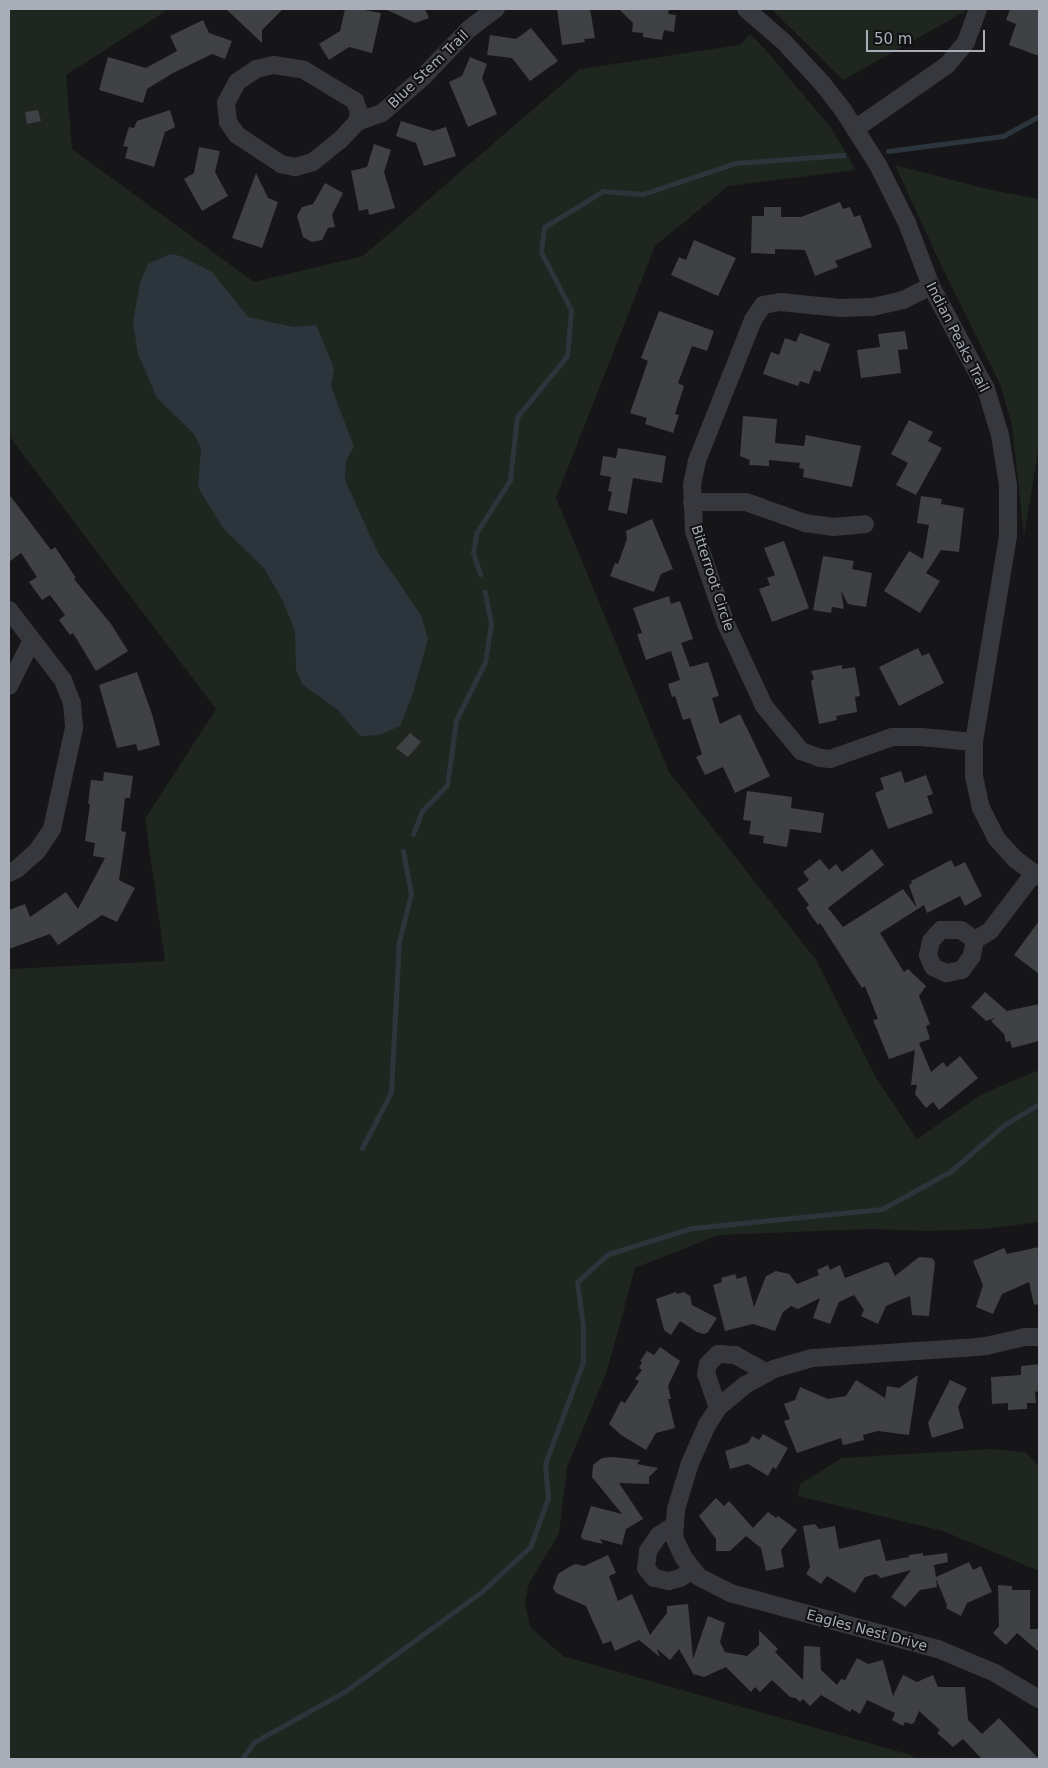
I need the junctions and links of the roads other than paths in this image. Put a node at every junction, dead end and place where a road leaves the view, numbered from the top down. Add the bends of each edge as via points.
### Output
1 (496, 9) edge
2 (746, 9) edge
3 (978, 9) edge
4 (357, 122) junction
5 (855, 129) junction
6 (931, 286) junction
7 (692, 502) junction
8 (866, 524) dead end
9 (9, 610) edge
10 (32, 640) junction
11 (9, 686) edge
12 (974, 742) junction
13 (9, 873) edge
14 (1036, 875) edge
15 (974, 940) dead end
16 (1039, 1337) edge
17 (767, 1373) junction
18 (718, 1408) junction
19 (675, 1525) junction
20 (693, 1570) junction
21 (1039, 1699) edge

1 - 4 street, Blue Stem Trail via 469,29 424,78 382,113
2 - 5 street, Indian Peaks Trail via 784,42 822,83
3 - 5 street via 966,42 947,65
4 - 4 street, Blue Stem Trail via 359,112 355,101 327,82 292,67 274,65 256,69 237,82 226,103 228,122 237,135 281,164 295,167 313,162 326,153
5 - 6 street, Indian Peaks Trail via 878,165 907,223
6 - 7 street, Bitterroot Circle via 903,300 872,307 840,308 780,302 763,305 752,320 697,461
6 - 12 street, Indian Peaks Trail via 986,389 1000,435 1008,485 1008,536
7 - 8 street via 746,502 805,524 833,527
7 - 12 street, Bitterroot Circle via 694,531 726,624 764,706 801,751 830,759 892,737
9 - 10 street
10 - 11 street
10 - 13 street via 64,680 72,703 74,728 52,829 37,851
12 - 14 street, Indian Peaks Trail via 974,776 981,808 996,838 1015,859
14 - 15 street via 990,932
16 - 17 street, Eagles Nest Drive via 987,1346 812,1358
17 - 18 street, Eagles Nest Drive via 745,1385
17 - 18 street via 735,1355 718,1354 708,1364 706,1374
18 - 19 street, Eagles Nest Drive via 690,1463 676,1509
19 - 20 street, Eagles Nest Drive via 674,1537
19 - 20 street via 659,1536 648,1551 646,1568 654,1578 670,1580
20 - 21 street, Eagles Nest Drive via 699,1577 730,1593 938,1649 995,1673

